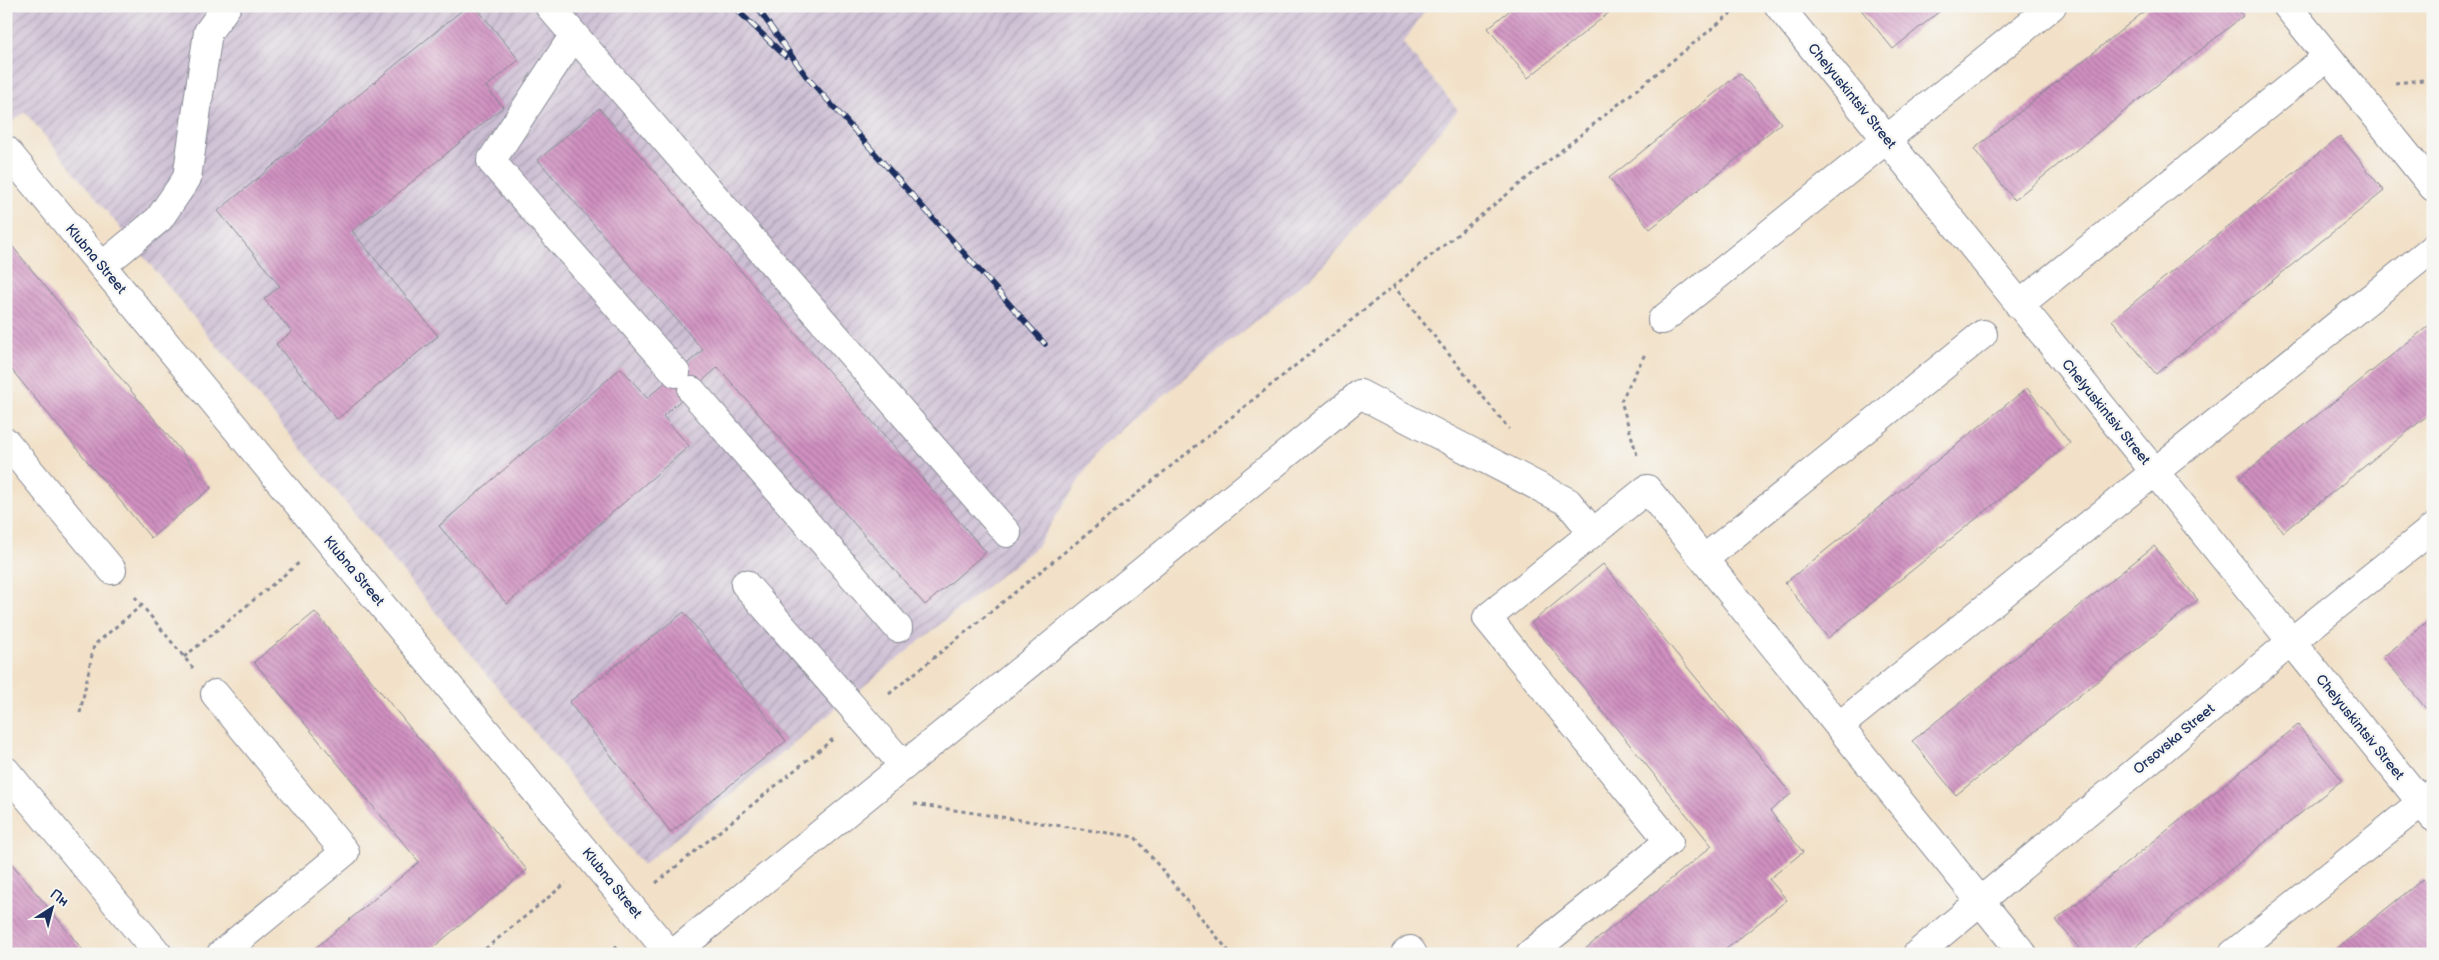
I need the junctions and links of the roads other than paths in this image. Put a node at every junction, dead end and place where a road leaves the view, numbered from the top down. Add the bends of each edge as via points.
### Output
1 (227, 6) edge
2 (549, 6) edge
3 (1779, 6) edge
4 (2052, 6) edge
5 (2287, 6) edge
6 (574, 35) junction
7 (2328, 57) junction
8 (1886, 139) junction
9 (6, 150) edge
10 (2433, 187) edge
11 (2433, 248) edge
12 (102, 266) junction
13 (2019, 305) junction
14 (1662, 320) road end
15 (1983, 334) dead end
16 (6, 442) edge
17 (2155, 472) junction
18 (2433, 528) edge
19 (1007, 533) dead end
20 (1593, 533) junction
21 (1704, 559) junction
22 (112, 570) road end
23 (745, 584) dead end
24 (898, 628) dead end
25 (2291, 642) junction
26 (215, 694) road end
27 (1839, 726) junction
28 (904, 766) junction
29 (7, 772) edge
30 (2429, 804) edge
31 (1980, 900) junction
32 (158, 954) edge
33 (221, 954) edge
34 (672, 954) edge
35 (1405, 954) edge
36 (1413, 954) edge
37 (1530, 954) edge
38 (1916, 954) edge
39 (2023, 954) edge
40 (2233, 954) edge

1 - 12 street via 208,32 187,178 159,219
2 - 6 street
3 - 8 street, Chelyuskintsiv Street
4 - 8 street
5 - 7 street
6 - 19 street
6 - 24 street via 491,161
7 - 10 street
7 - 13 street
8 - 13 street, Chelyuskintsiv Street
8 - 14 street
9 - 12 street, Klubna Street
11 - 17 street
12 - 34 street, Klubna Street
13 - 17 street, Chelyuskintsiv Street
15 - 21 street
16 - 22 street
17 - 25 street, Chelyuskintsiv Street
17 - 27 street
18 - 25 street, Orsovska Street
20 - 21 street via 1647,489
20 - 28 street via 1568,502 1360,394
20 - 37 street via 1487,618 1668,841
21 - 27 street
23 - 28 street
25 - 30 street, Chelyuskintsiv Street
25 - 31 street, Orsovska Street
26 - 33 street via 345,852
27 - 31 street
28 - 34 street
29 - 32 street
30 - 40 street
31 - 38 street, Orsovska Street
31 - 39 street
35 - 36 street via 1410,950

